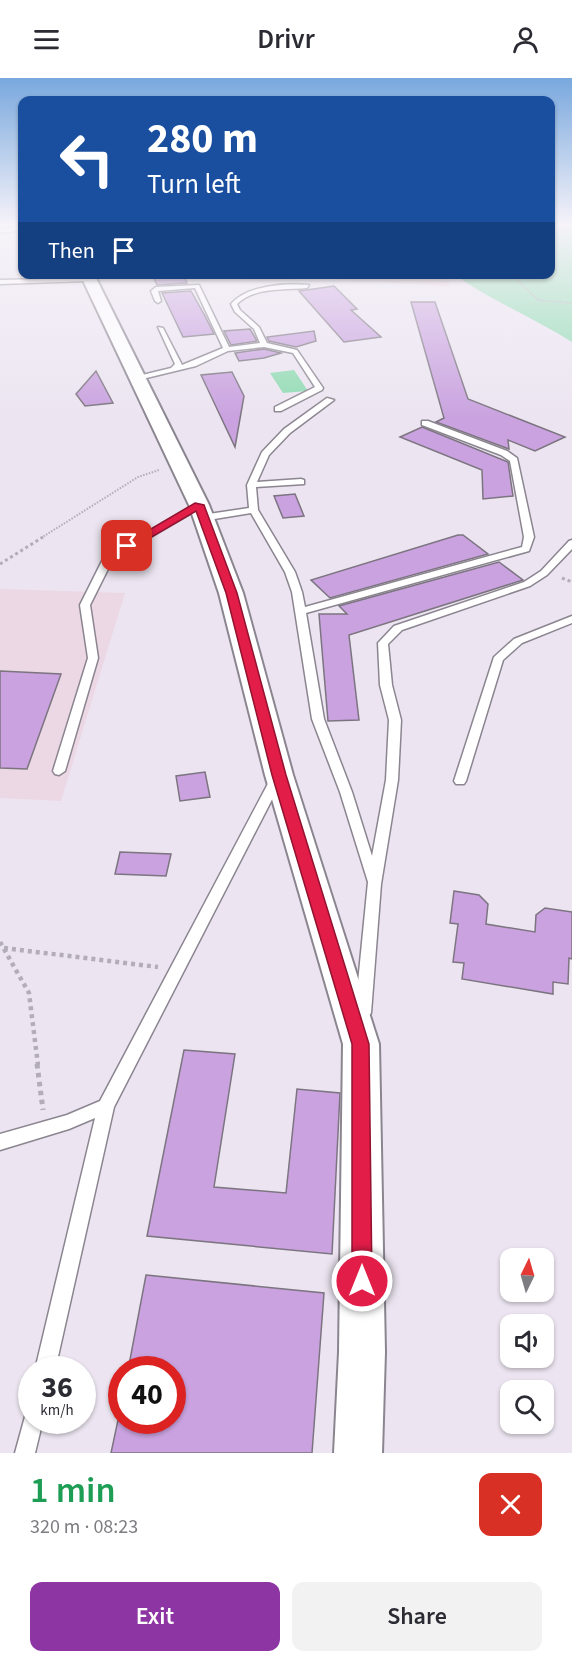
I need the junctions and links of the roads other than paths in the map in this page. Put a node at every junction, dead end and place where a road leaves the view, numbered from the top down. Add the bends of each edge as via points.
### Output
1 (81, 290) edge
2 (155, 290) edge
3 (199, 290) edge
4 (269, 290) edge
5 (158, 300) dead end
6 (160, 328) dead end
7 (264, 345) junction
8 (227, 349) junction
9 (174, 369) junction
10 (137, 379) junction
11 (330, 400) dead end
12 (278, 409) dead end
13 (425, 423) dead end
14 (301, 482) dead end
15 (251, 485) junction
16 (254, 510) junction
17 (200, 511) junction
18 (572, 543) edge
19 (301, 611) junction
20 (572, 619) edge
21 (59, 771) dead end
22 (279, 775) junction
23 (460, 781) dead end
24 (374, 884) junction
25 (361, 1044) junction
26 (106, 1106) junction
27 (0, 1142) edge
28 (48, 1356) edge
29 (30, 1434) edge
30 (26, 1453) edge
31 (358, 1453) edge

1 - 10 street
2 - 5 lane
3 - 8 lane
4 - 7 lane via 252,292 234,304 257,328
6 - 9 lane via 179,363
7 - 8 lane
7 - 12 lane via 295,351 319,388
8 - 9 lane
9 - 10 lane
10 - 17 street
11 - 15 lane via 287,431 265,454
13 - 19 lane via 514,460 529,537 526,549
14 - 15 lane
15 - 16 lane
16 - 17 lane
16 - 19 lane via 290,572
17 - 21 lane via 109,557 85,605 93,658
17 - 22 street via 231,593
18 - 24 lane via 527,585 398,628 383,643 386,685 395,720 392,780
19 - 24 lane via 318,719 346,792
20 - 23 lane via 518,641 498,660
22 - 25 street
22 - 26 lane
24 - 25 lane
25 - 31 street via 362,1352
26 - 27 lane
26 - 28 lane
29 - 30 lane

